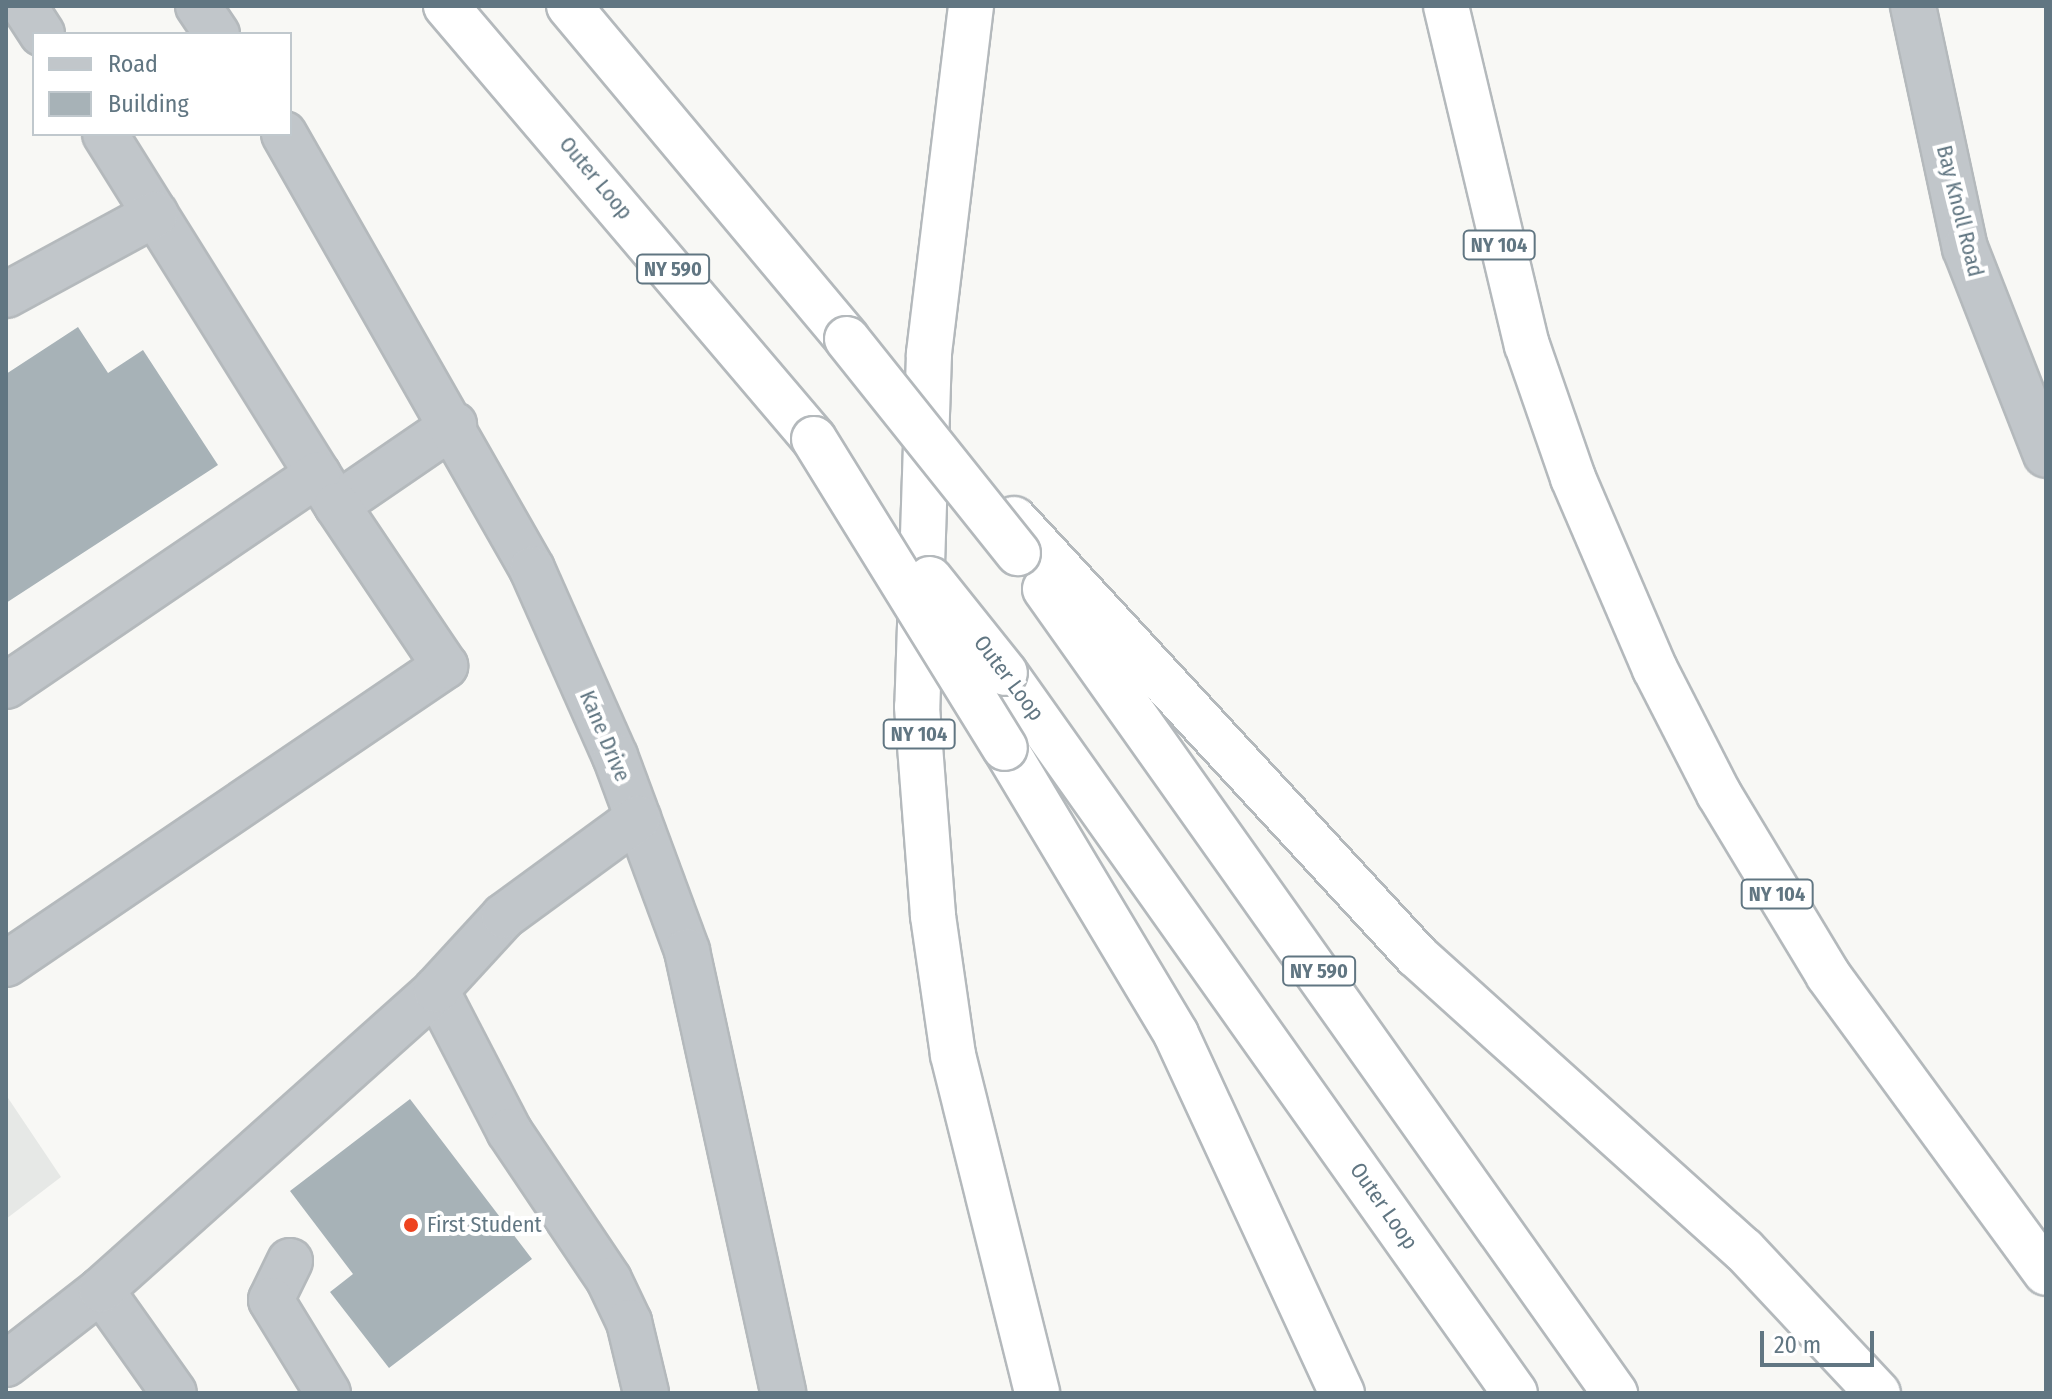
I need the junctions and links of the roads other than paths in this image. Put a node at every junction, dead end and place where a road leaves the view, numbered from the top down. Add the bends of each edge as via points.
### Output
1 (24, 6) edge
2 (198, 6) edge
3 (446, 6) edge
4 (569, 6) edge
5 (971, 6) edge
6 (1446, 6) edge
7 (1913, 6) edge
8 (41, 32) edge
9 (216, 32) edge
10 (106, 136) edge
11 (285, 136) edge
12 (155, 214) junction
13 (6, 295) edge
14 (454, 425) junction
15 (814, 439) junction
16 (2046, 455) edge
17 (328, 489) junction
18 (1016, 536) junction
19 (6, 686) edge
20 (638, 818) junction
21 (6, 964) edge
22 (436, 990) junction
23 (290, 1261) dead end
24 (2046, 1273) edge
25 (101, 1290) junction
26 (6, 1364) edge
27 (174, 1393) edge
28 (328, 1393) edge
29 (646, 1393) edge
30 (783, 1393) edge
31 (1037, 1393) edge
32 (1342, 1393) edge
33 (1515, 1393) edge
34 (1615, 1393) edge
35 (1878, 1393) edge

1 - 8 street
2 - 9 street
3 - 15 highway, Outer Loop / NY 590
4 - 18 highway, NY 590, bridge
5 - 31 highway, NY 104 via 924,424 919,749 953,1055
6 - 24 highway, NY 104 via 1508,276 1573,478 1655,669 1754,856 1907,1090
7 - 16 street, Bay Knoll Road via 1965,248
10 - 12 street
11 - 14 street, Kane Drive
12 - 13 street
12 - 17 street
14 - 17 street
14 - 20 street, Kane Drive via 532,569
15 - 32 highway, bridge via 1176,1034
15 - 33 highway, Outer Loop / NY 590, bridge via 1005,673
17 - 19 street
17 - 21 street via 445,666
18 - 34 highway, NY 590
18 - 35 highway via 1417,956 1736,1242
20 - 22 street via 504,916
20 - 30 street, Kane Drive via 687,951 719,1072
22 - 25 street
22 - 29 street via 509,1131 609,1280 629,1322
23 - 28 street via 271,1300
25 - 26 street
25 - 27 street

